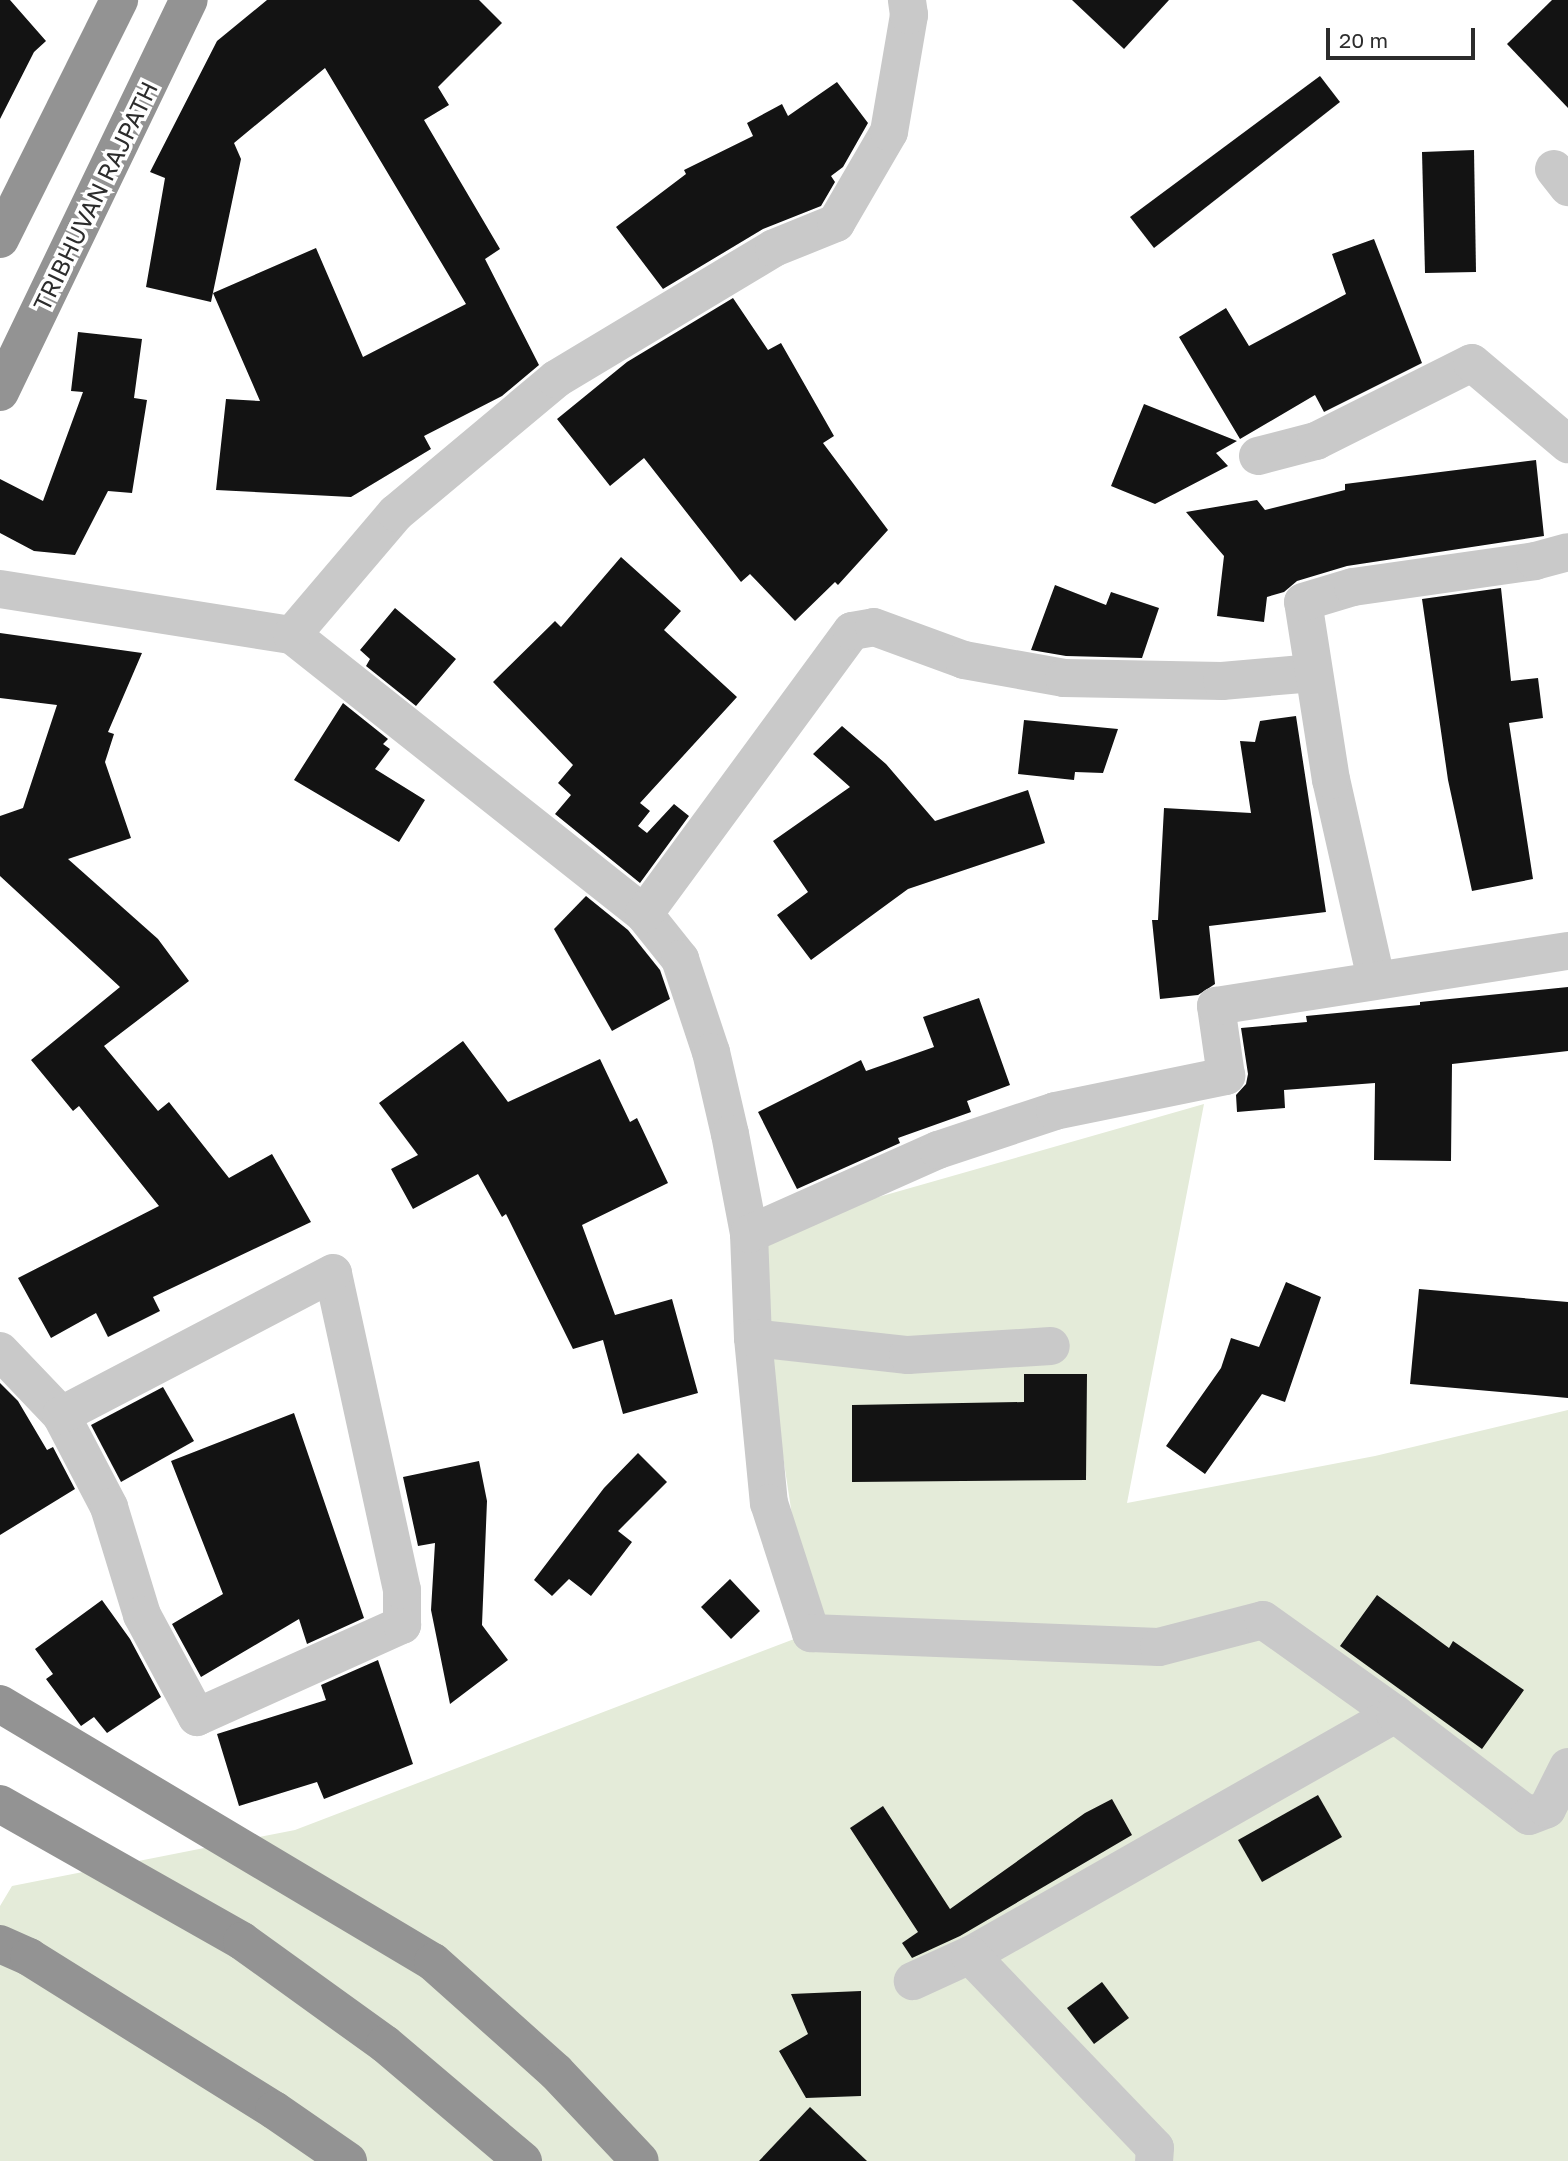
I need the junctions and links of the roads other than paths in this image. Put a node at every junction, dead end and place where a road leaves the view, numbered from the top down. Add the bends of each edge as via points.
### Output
1 (119, 0) edge
2 (189, 0) edge
3 (907, 0) edge
4 (0, 239) edge
5 (0, 392) edge
6 (1568, 444) edge
7 (1258, 456) dead end
8 (1568, 552) edge
9 (0, 589) edge
10 (292, 635) junction
11 (1314, 673) junction
12 (644, 914) junction
13 (1568, 951) edge
14 (1376, 979) junction
15 (749, 1234) junction
16 (753, 1338) junction
17 (1051, 1346) dead end
18 (0, 1352) edge
19 (61, 1415) junction
20 (0, 1704) edge
21 (1395, 1714) junction
22 (1568, 1767) edge
23 (0, 1804) edge
24 (0, 1944) edge
25 (970, 1955) junction
26 (913, 1981) dead end
27 (348, 2161) edge
28 (523, 2161) edge
29 (640, 2161) edge
30 (1154, 2161) edge

1 - 4 highway
2 - 5 highway, TRIBHUVAN RAJPATH
3 - 10 street via 909,15 889,132 836,223 751,261 556,379 396,513
6 - 7 street via 1472,363 1316,441
8 - 11 street via 1535,561 1353,587 1303,602
9 - 10 street
10 - 12 street
11 - 12 street via 1222,681 1064,678 964,660 874,627 852,631
11 - 14 street via 1331,780
12 - 15 street via 680,959 711,1052
13 - 14 street
14 - 15 street via 1216,1006 1226,1076 1055,1111 938,1150
15 - 16 street
16 - 17 street via 908,1355
16 - 21 street via 769,1503 811,1633 1159,1647 1262,1619
18 - 19 street
19 - 19 street via 333,1273 402,1590 402,1625 197,1717 142,1615 109,1507
20 - 29 highway via 433,1962 556,2072
21 - 22 street via 1530,1816 1547,1809
21 - 25 street
23 - 28 highway via 243,1941 385,2044
24 - 27 highway via 169,2045
25 - 26 street
25 - 30 street via 1155,2148

